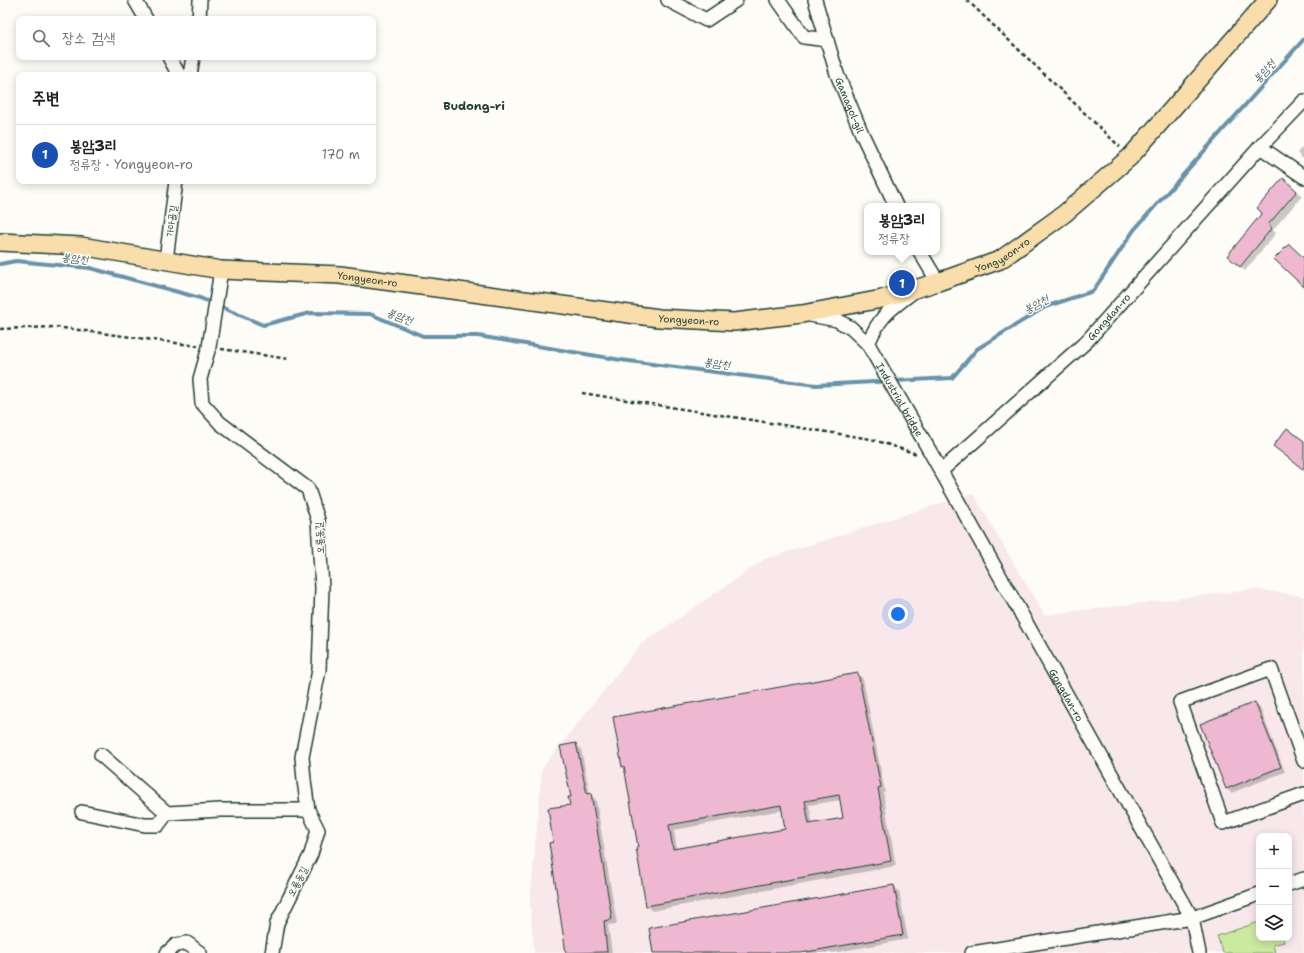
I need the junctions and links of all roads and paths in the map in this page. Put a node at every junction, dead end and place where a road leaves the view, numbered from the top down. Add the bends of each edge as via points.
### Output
1 (135, 0) edge
2 (200, 0) edge
3 (668, 0) edge
4 (736, 0) edge
5 (778, 0) edge
6 (815, 0) edge
7 (967, 0) edge
8 (1268, 0) edge
9 (144, 16) edge
10 (199, 16) edge
11 (827, 40) junction
12 (171, 60) edge
13 (192, 60) edge
14 (177, 72) edge
15 (190, 72) edge
16 (1304, 101) edge
17 (1260, 147) junction
18 (1130, 157) junction
19 (1304, 177) edge
20 (176, 184) edge
21 (895, 203) edge
22 (0, 242) edge
23 (166, 255) junction
24 (922, 255) edge
25 (221, 270) junction
26 (938, 282) junction
27 (919, 288) junction
28 (802, 314) junction
29 (0, 329) edge
30 (209, 347) junction
31 (869, 347) junction
32 (290, 358) dead end
33 (582, 392) dead end
34 (928, 448) joint
35 (939, 467) junction
36 (101, 755) dead end
37 (1304, 761) edge
38 (1304, 794) edge
39 (308, 810) junction
40 (82, 812) dead end
41 (167, 813) junction
42 (1304, 879) edge
43 (1292, 883) edge
44 (1256, 895) edge
45 (1192, 918) junction
46 (1042, 948) edge
47 (167, 953) edge
48 (200, 953) edge
49 (272, 953) edge
50 (972, 953) edge
51 (1199, 953) edge

1 - 9 street
2 - 10 street
3 - 4 street via 706,20
5 - 11 street via 804,37
6 - 11 street, Gamagol-gil
7 - 18 path
8 - 18 main road, Yongyeon-ro
11 - 21 street, Gamagol-gil via 837,74
12 - 14 street
13 - 15 street
16 - 17 street, Gongdan-ro
17 - 19 street
17 - 35 street, Gongdan-ro via 1086,342
18 - 26 main road, Yongyeon-ro via 1064,214 1000,260
20 - 23 street, 가마골길
22 - 23 main road, Yongyeon-ro via 81,246
23 - 25 main road, Yongyeon-ro
24 - 26 street
25 - 28 main road, Yongyeon-ro via 340,275 659,318 734,322
25 - 30 street, 오룡동길
26 - 27 main road, Yongyeon-ro
27 - 28 main road, Yongyeon-ro
27 - 31 street via 888,310 876,325
28 - 31 street, Industrial bridge via 837,320 851,328
29 - 30 path via 56,326
30 - 32 path
30 - 39 street, 오룡동길 via 200,379 202,403 220,423 308,489 318,520 322,588 319,670 302,757
31 - 34 street, Industrial bridge
33 - 35 path via 871,439 911,451
34 - 35 street, Gongdan-ro
35 - 45 street, Gongdan-ro
36 - 41 street
37 - 38 street via 1271,669 1180,702 1223,823
39 - 41 street
39 - 49 street, 오룡동길 via 318,830 311,854 277,923
40 - 41 street via 145,825 158,825
42 - 43 street
44 - 45 street
45 - 46 street
45 - 51 street, Gongdan-ro
46 - 50 street
47 - 48 street via 176,945 187,943

